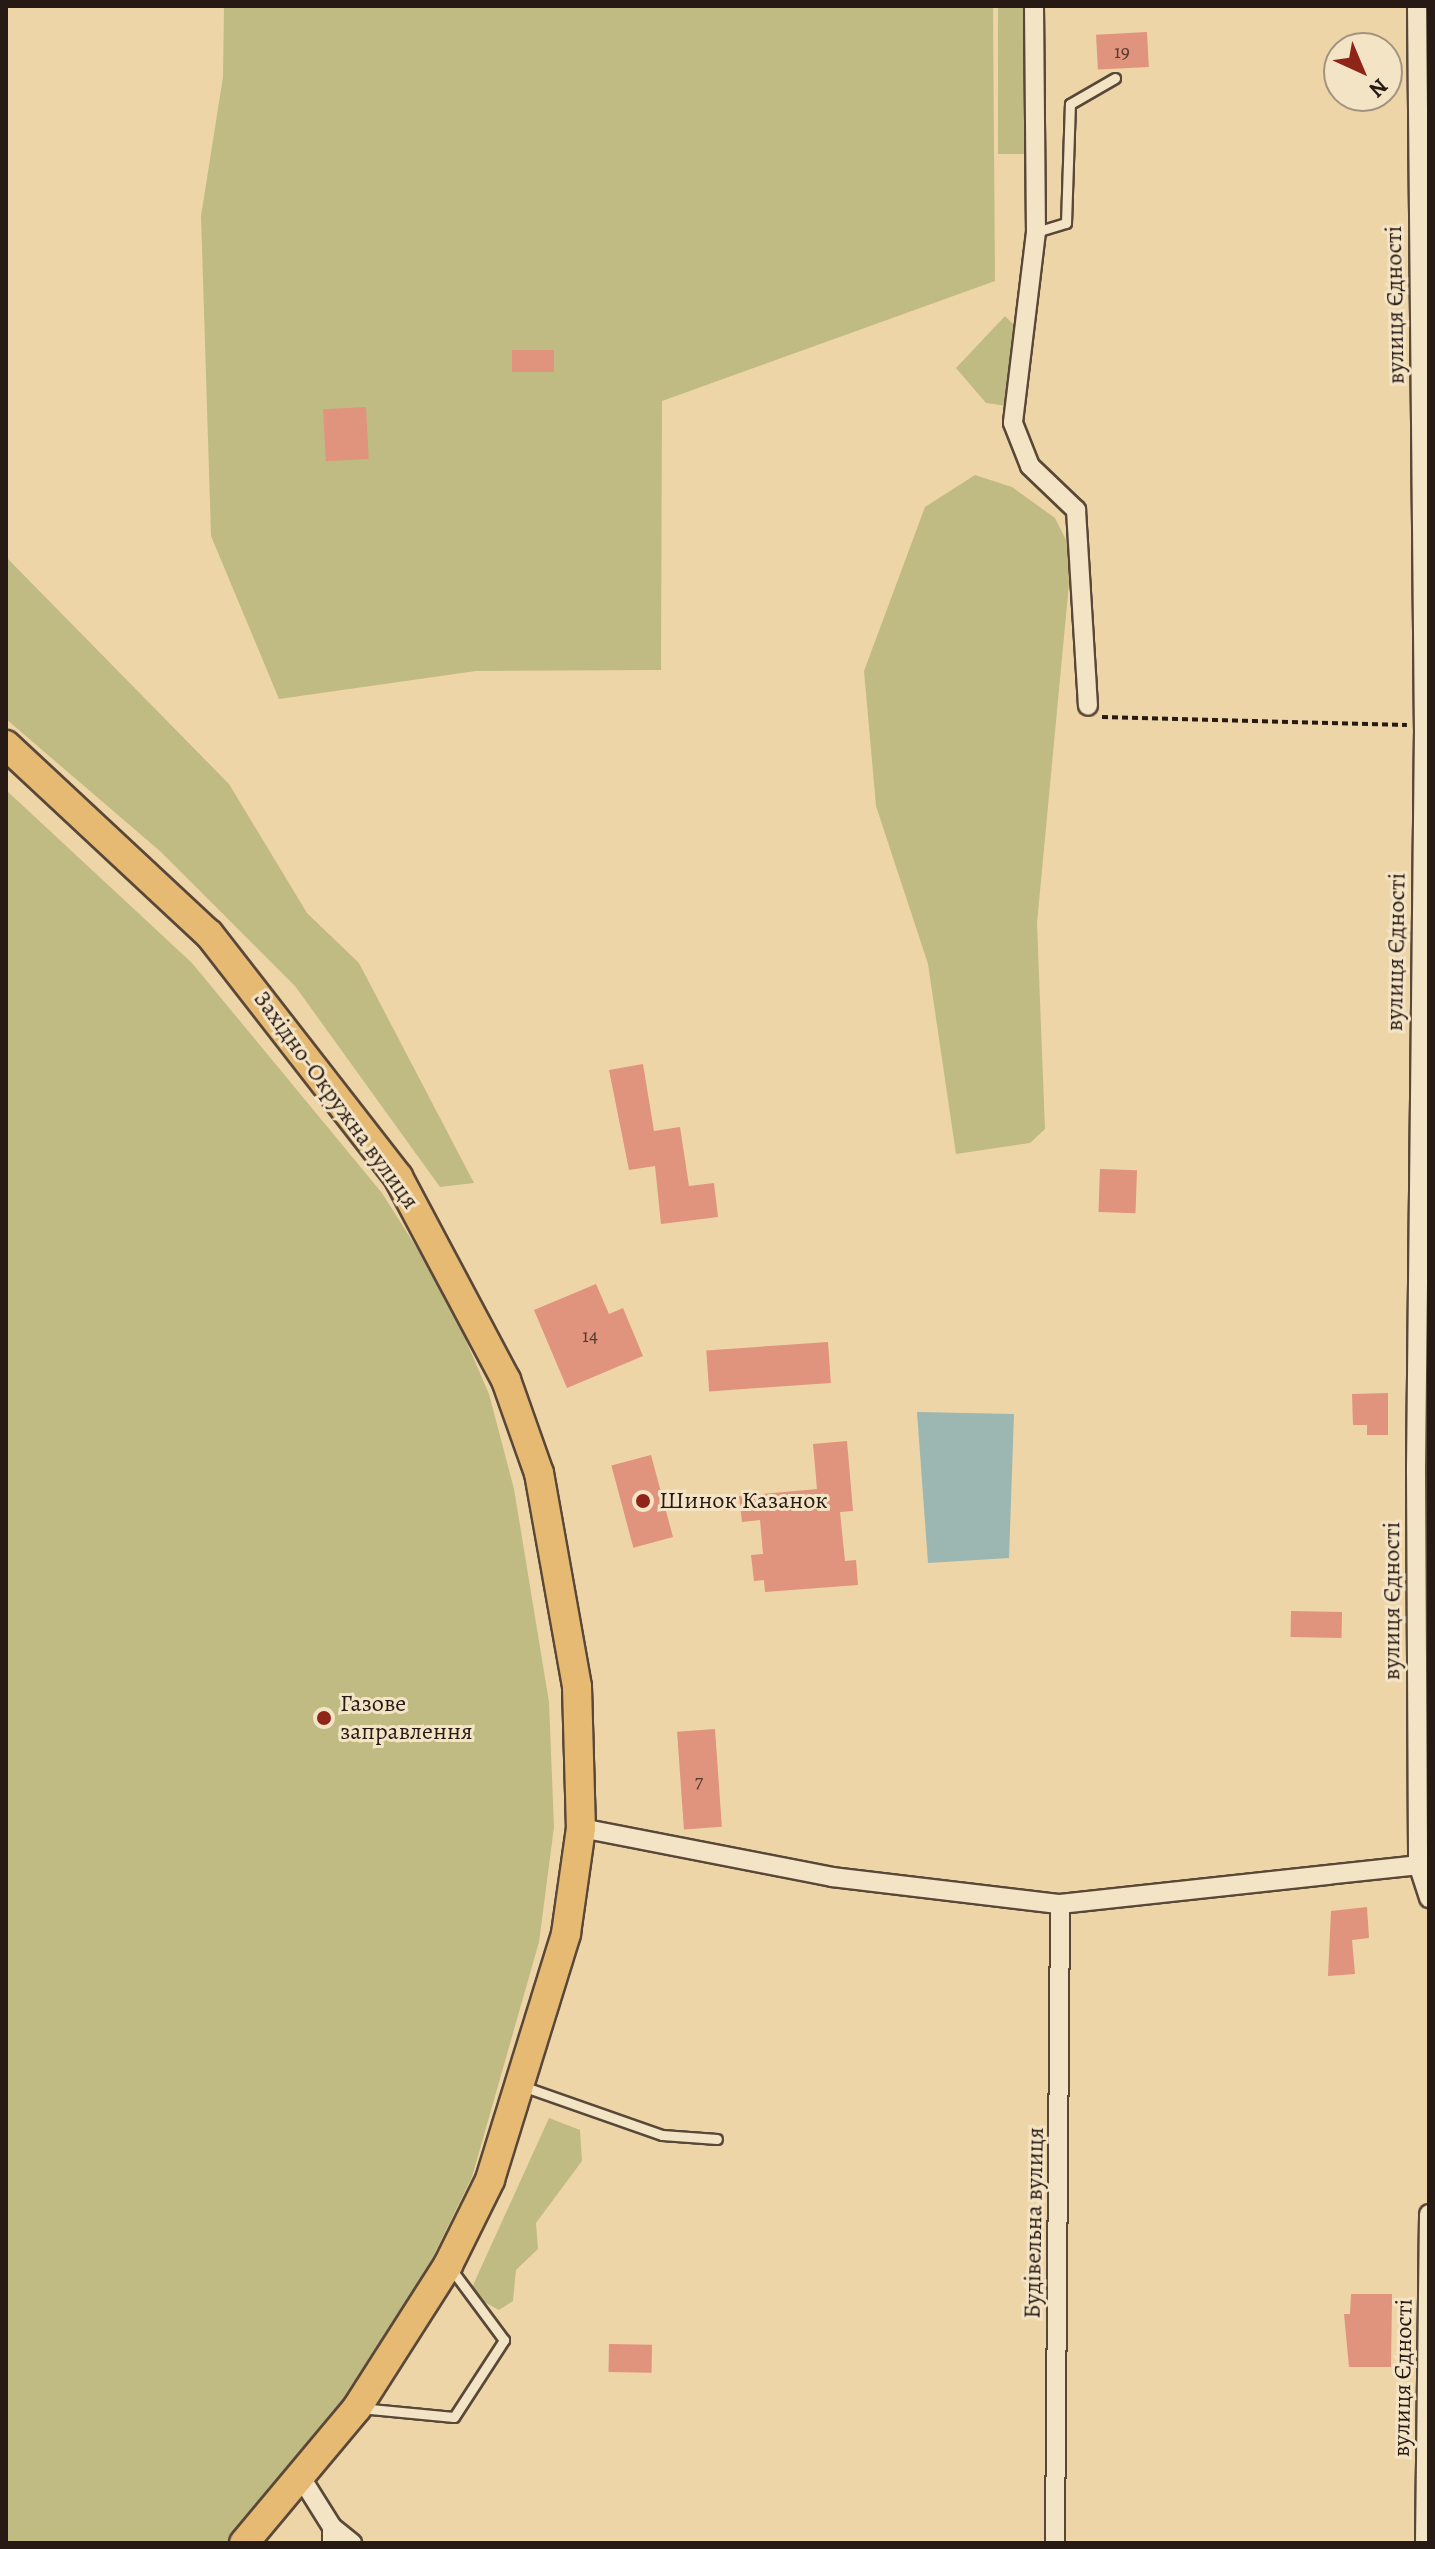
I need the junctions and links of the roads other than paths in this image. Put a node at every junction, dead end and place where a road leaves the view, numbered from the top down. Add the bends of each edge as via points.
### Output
1 (1034, 6) edge
2 (1417, 6) edge
3 (1115, 78) dead end
4 (1036, 232) junction
5 (1088, 706) road end
6 (6, 745) edge
7 (581, 1828) junction
8 (1424, 1864) edge
9 (1429, 1898) edge
10 (1060, 1904) junction
11 (525, 2087) junction
12 (717, 2139) dead end
13 (1429, 2214) edge
14 (448, 2265) junction
15 (357, 2408) junction
16 (302, 2479) junction
17 (328, 2528) edge
18 (244, 2543) edge
19 (352, 2543) edge
20 (1055, 2543) edge
21 (1425, 2543) edge

1 - 4 street
2 - 8 street, вулиця Єдності via 1424,729
3 - 4 lane via 1070,104 1066,223
4 - 5 street via 1013,423 1030,466 1076,510
6 - 7 main road, Західно-Окружна вулиця via 134,858 271,1005 398,1177 458,1281 506,1380 539,1473 577,1687
7 - 10 street via 832,1877
7 - 11 main road, Західно-Окружна вулиця via 566,1934
8 - 9 street, вулиця Єдності
8 - 10 street
10 - 20 street, Будівельна вулиця
11 - 12 lane via 662,2135
11 - 14 main road, Західно-Окружна вулиця
13 - 21 street, вулиця Єдності
14 - 15 main road, Західно-Окружна вулиця
14 - 15 lane via 504,2340 454,2417
15 - 16 main road, Західно-Окружна вулиця
16 - 17 street
16 - 18 main road, Західно-Окружна вулиця
17 - 19 street

